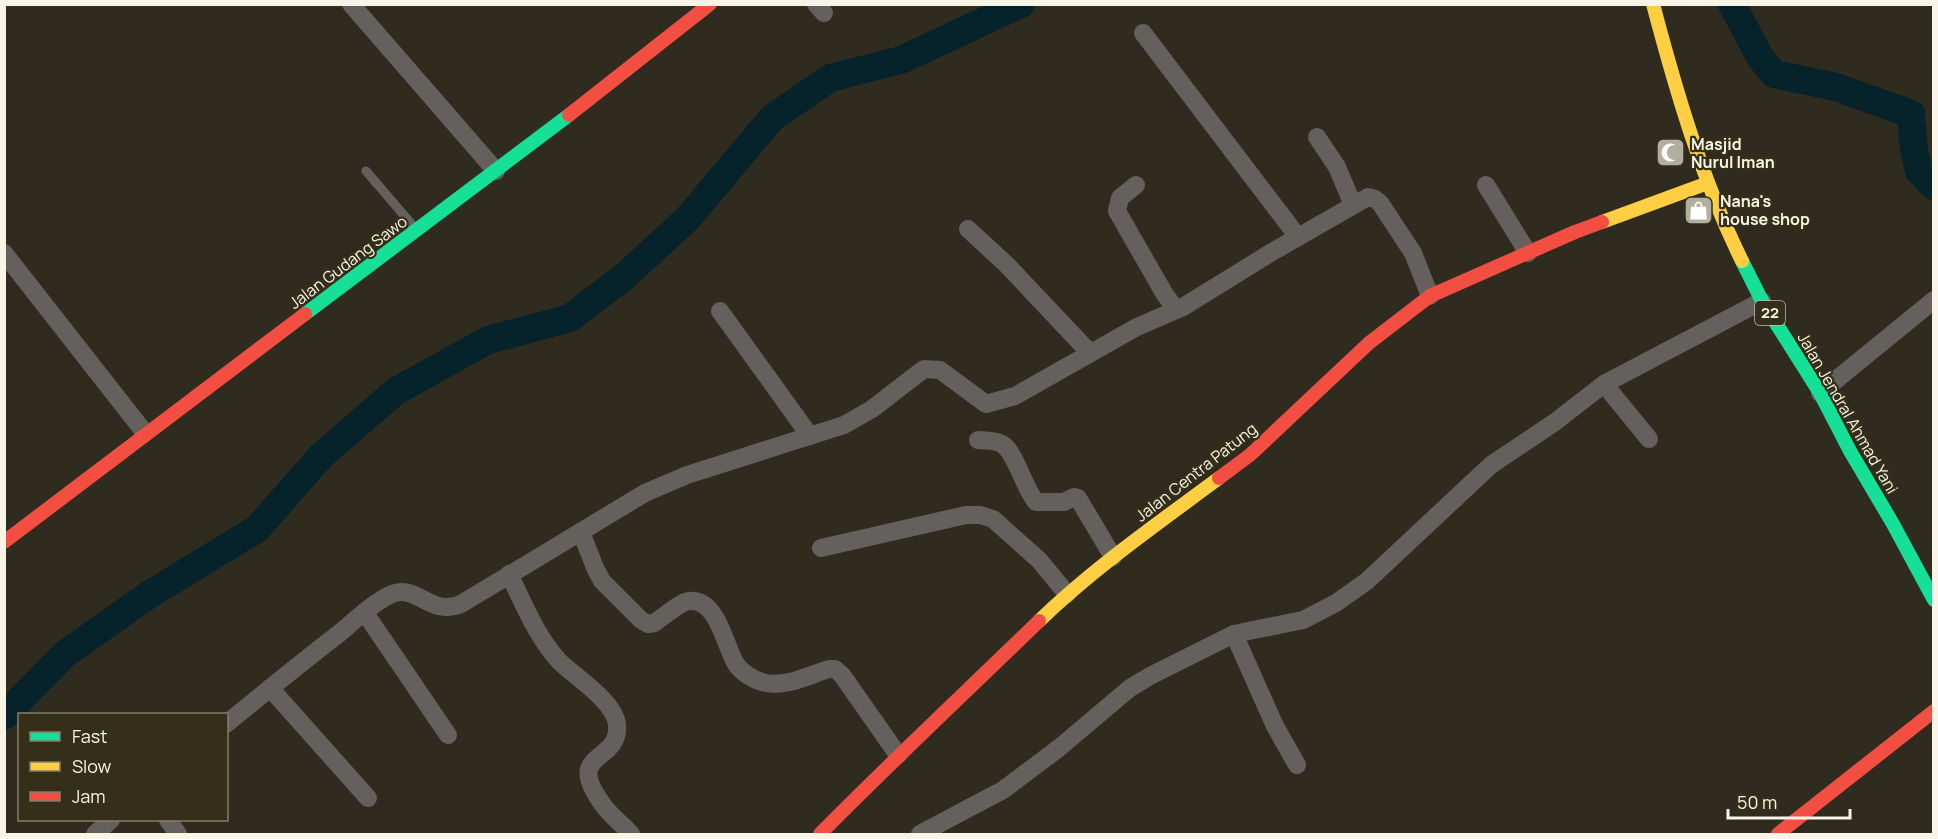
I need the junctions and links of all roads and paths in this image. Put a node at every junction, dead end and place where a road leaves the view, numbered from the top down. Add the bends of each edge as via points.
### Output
1 (351, 4) edge
2 (710, 4) edge
3 (1653, 4) edge
4 (1143, 33) dead end
5 (1317, 137) dead end
6 (366, 171) dead end
7 (496, 171) junction
8 (1708, 183) junction
9 (1136, 185) dead end
10 (1486, 185) dead end
11 (1353, 205) junction
12 (968, 229) dead end
13 (417, 231) junction
14 (1298, 237) junction
15 (4, 253) edge
16 (1528, 253) junction
17 (1430, 296) junction
18 (1934, 300) edge
19 (1762, 301) junction
20 (1176, 310) junction
21 (720, 311) dead end
22 (1090, 353) junction
23 (1604, 384) junction
24 (1820, 393) junction
25 (145, 434) junction
26 (810, 436) junction
27 (1650, 439) dead end
28 (978, 440) dead end
29 (581, 532) junction
30 (4, 542) edge
31 (820, 548) dead end
32 (1113, 557) junction
33 (509, 574) junction
34 (1067, 594) junction
35 (1934, 600) edge
36 (365, 613) junction
37 (1234, 634) junction
38 (270, 688) junction
39 (1934, 711) edge
40 (228, 722) edge
41 (448, 735) dead end
42 (898, 755) junction
43 (1297, 765) dead end
44 (368, 798) dead end
45 (109, 821) edge
46 (169, 821) edge
47 (94, 834) edge
48 (178, 834) edge
49 (631, 834) edge
50 (820, 834) edge
51 (920, 834) edge
52 (1778, 834) edge

1 - 7 street
2 - 7 main road, Jalan Gudang Sawo
3 - 8 main road, Jalan Jendral Ahmad Yani / 22
4 - 14 street
5 - 11 street via 1337,167
6 - 13 lane
7 - 13 main road, Jalan Gudang Sawo
8 - 16 main road, Jalan Centra Patung
8 - 19 main road, Jalan Jendral Ahmad Yani / 22
9 - 20 street via 1122,196 1116,211
10 - 16 street
11 - 14 street
11 - 17 street via 1368,197 1380,203 1413,253
12 - 22 street
13 - 25 main road, Jalan Gudang Sawo
14 - 20 street
15 - 25 street
16 - 17 main road, Jalan Centra Patung
17 - 32 main road, Jalan Centra Patung via 1335,373 1250,455
18 - 24 street
19 - 23 street
19 - 24 main road, Jalan Jendral Ahmad Yani / 22
20 - 22 street
21 - 26 street
22 - 26 street via 1015,396 986,404 940,370 924,369 872,409 844,425
23 - 27 street
23 - 37 street via 1555,423 1491,465 1367,581 1336,603 1303,620
24 - 35 main road, Jalan Jendral Ahmad Yani / 22
25 - 30 main road, Jalan Gudang Sawo
26 - 29 street via 687,475 645,493
28 - 32 street via 996,441 1008,448 1036,502 1078,498
29 - 33 street
29 - 42 street via 602,580 641,620 654,623 687,601 696,602 714,616 735,663 744,673 768,684 835,669
31 - 34 street via 980,515 993,519 1014,537
32 - 34 main road, Jalan Centra Patung
33 - 36 street via 451,608 434,606 404,592 391,595
33 - 49 street via 549,648 606,703 617,722 611,747 587,771 603,805
34 - 42 main road, Jalan Centra Patung
36 - 38 street
36 - 41 street
37 - 43 street
37 - 51 street via 1130,688 1003,790
38 - 40 street
38 - 44 street
39 - 52 main road
42 - 50 main road, Jalan Centra Patung
45 - 47 street
46 - 48 street

